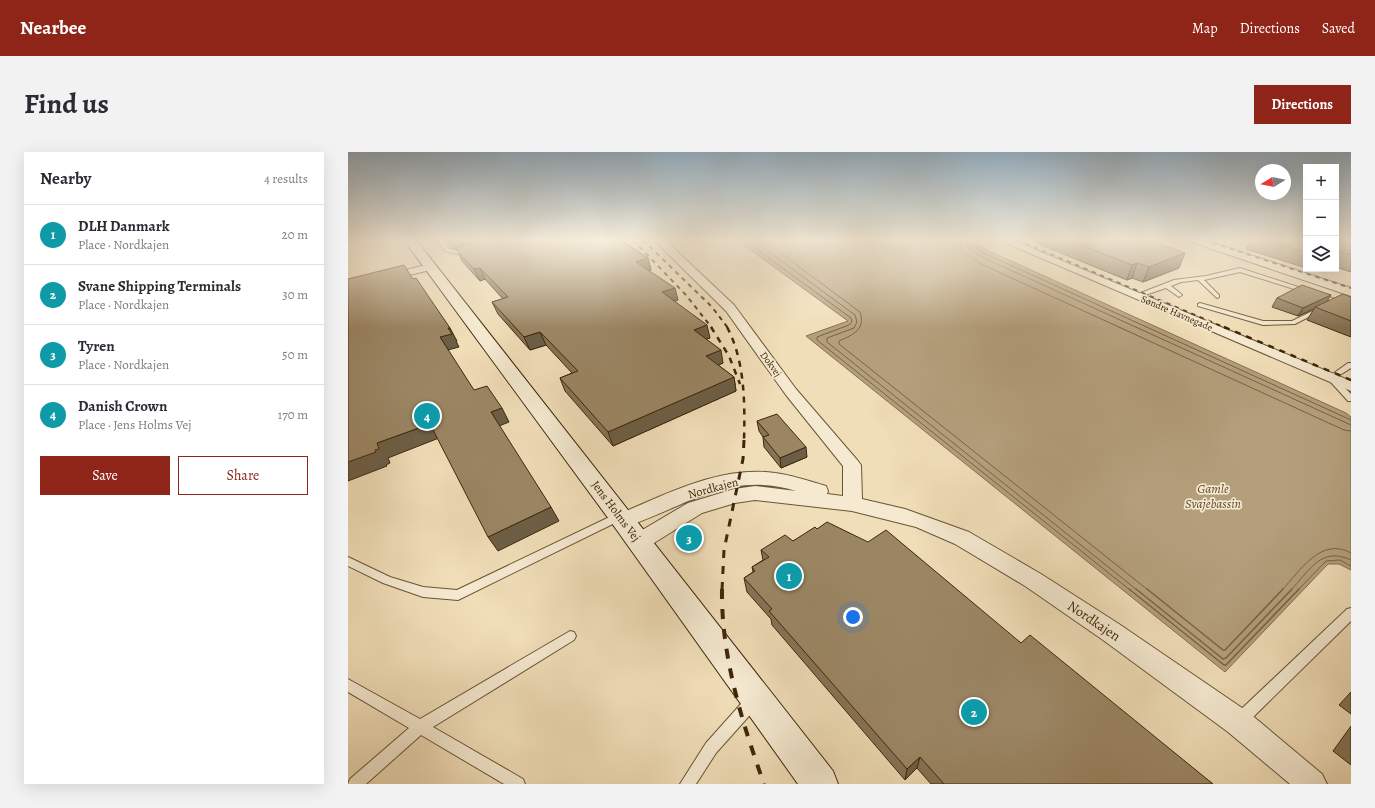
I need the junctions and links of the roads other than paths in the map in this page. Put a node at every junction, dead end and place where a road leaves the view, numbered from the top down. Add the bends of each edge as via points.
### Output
1 (420, 269) edge
2 (432, 269) edge
3 (690, 269) edge
4 (1074, 269) edge
5 (1280, 269) edge
6 (1199, 278) junction
7 (1167, 286) junction
8 (348, 287) edge
9 (1351, 294) edge
10 (1179, 295) dead end
11 (1136, 296) junction
12 (1217, 296) dead end
13 (1338, 301) junction
14 (1200, 305) dead end
15 (1230, 308) dead end
16 (1245, 318) junction
17 (1351, 365) edge
18 (1331, 378) junction
19 (1351, 386) edge
20 (1351, 399) edge
21 (852, 504) junction
22 (628, 526) junction
23 (348, 560) edge
24 (1351, 613) edge
25 (570, 636) dead end
26 (348, 685) edge
27 (755, 698) junction
28 (1238, 722) junction
29 (420, 727) junction
30 (355, 784) edge
31 (518, 784) edge
32 (687, 784) edge
33 (820, 784) edge
34 (1312, 784) edge

1 - 8 street
2 - 22 main road, Jens Holms Vej
3 - 21 street, Dokvej via 730,308 791,392 852,465
4 - 11 street, Søndre Havnegade
5 - 9 street
6 - 7 lane via 1173,281
6 - 12 lane
6 - 13 lane via 1240,270
7 - 10 lane
7 - 11 lane
9 - 13 lane
11 - 18 street, Søndre Havnegade
13 - 16 lane via 1293,323 1263,323
14 - 16 lane
15 - 16 lane
17 - 18 lane
18 - 19 street, Søndre Havnegade
18 - 20 lane
21 - 22 street, Nordkajen via 761,493 734,496
21 - 22 street, Nordkajen via 825,492 774,479 746,480 705,488
21 - 28 street, Nordkajen via 898,514 962,538 1040,585
22 - 23 lane via 458,595 423,592 387,580
22 - 27 main road, Jens Holms Vej
24 - 28 lane
25 - 29 lane
26 - 29 lane
27 - 32 lane via 711,748
27 - 33 main road, Jens Holms Vej
28 - 34 street, Nordkajen
29 - 30 lane
29 - 31 lane

